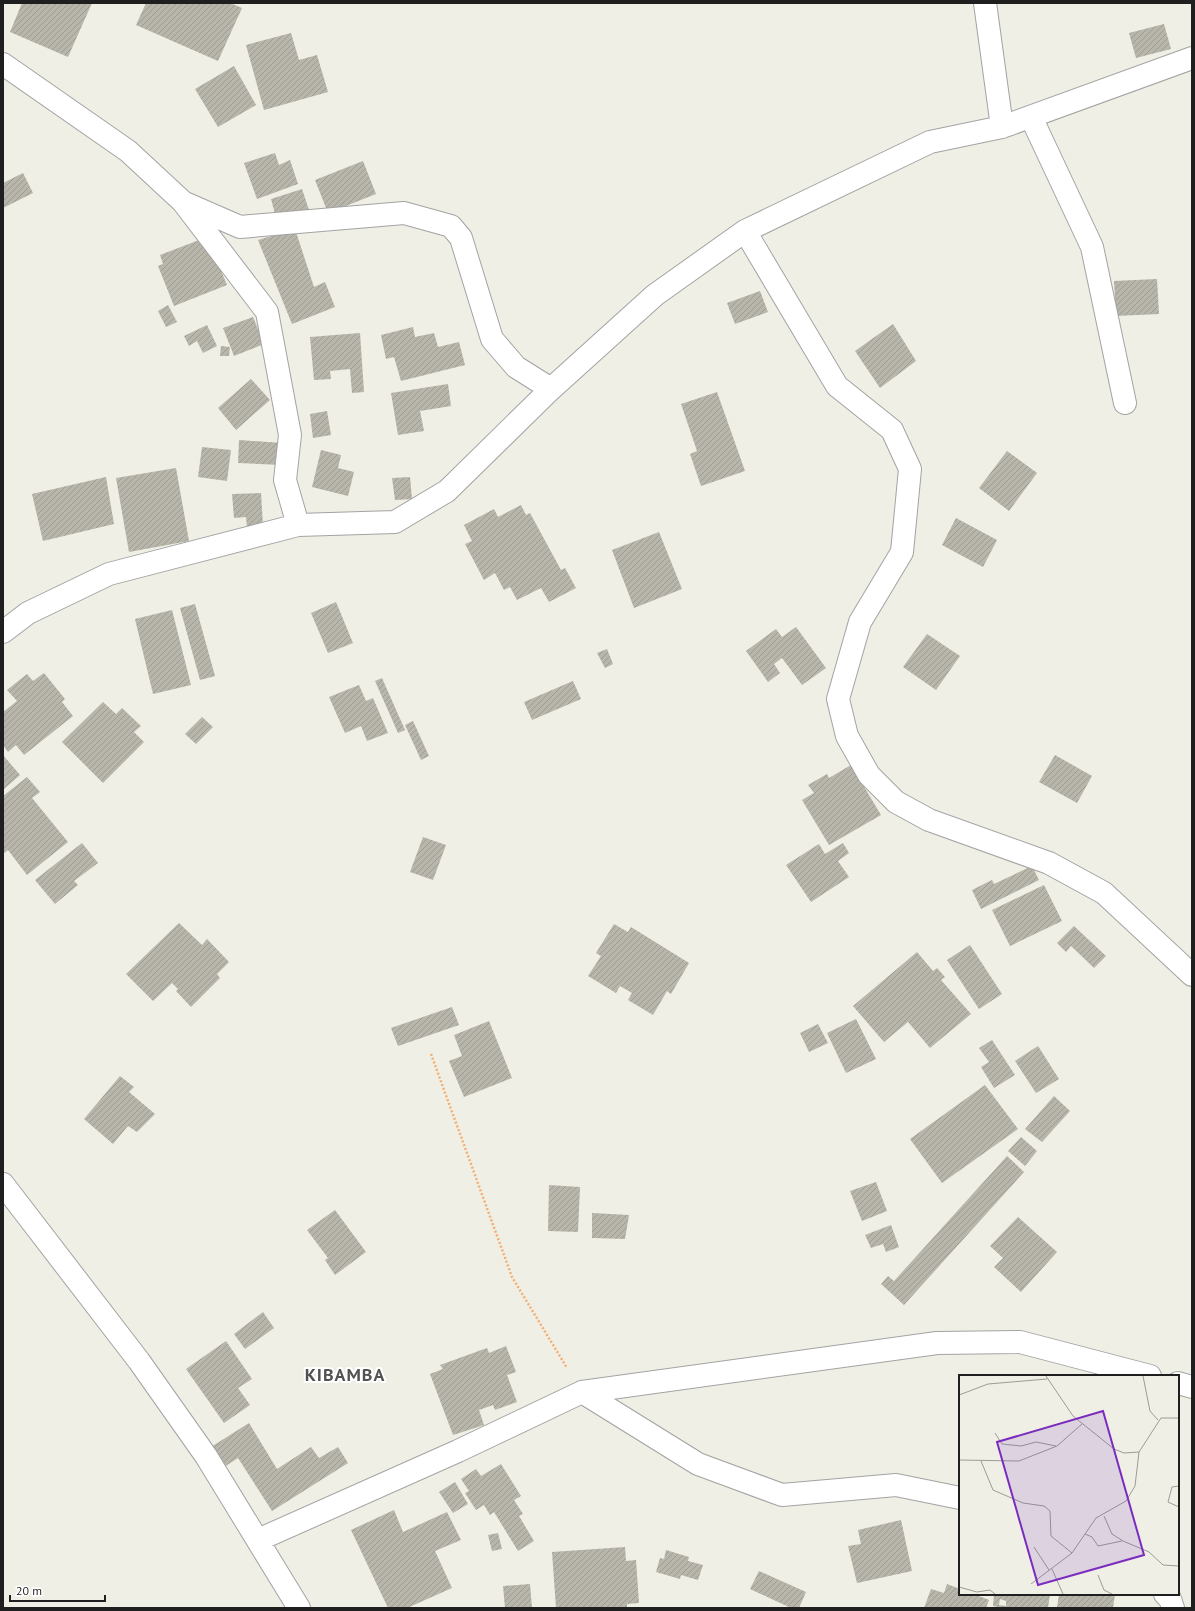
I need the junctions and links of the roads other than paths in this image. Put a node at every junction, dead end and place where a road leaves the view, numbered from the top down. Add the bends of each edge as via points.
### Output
1 (985, 3) edge
2 (1192, 58) edge
3 (3, 64) edge
4 (1032, 117) junction
5 (1002, 127) junction
6 (183, 202) junction
7 (745, 231) junction
8 (551, 389) junction
9 (1125, 403) dead end
10 (298, 524) junction
11 (3, 632) edge
12 (1192, 975) edge
13 (3, 1184) edge
14 (1146, 1375) edge
15 (1179, 1383) edge
16 (1192, 1387) edge
17 (582, 1392) junction
18 (959, 1498) edge
19 (258, 1540) junction
20 (1166, 1595) edge
21 (299, 1608) edge
22 (1173, 1608) edge

1 - 5 street
2 - 4 street
3 - 6 street via 128,151
4 - 5 street
4 - 9 street via 1092,247
5 - 7 street via 930,142
6 - 8 street via 240,227 404,213 451,226 461,238 492,339 516,367
6 - 10 street via 267,312 290,435 285,480
7 - 8 street via 655,295
7 - 12 street via 837,386 892,430 910,469 902,552 860,622 838,699 847,736 869,775 896,802 929,820 1049,863 1104,892
8 - 10 street via 447,491 395,522
10 - 11 street via 109,574 28,613
13 - 19 street via 139,1361 206,1456
14 - 17 street via 1020,1342 937,1343
15 - 16 street
17 - 18 street via 698,1464 782,1495 896,1485
17 - 19 street via 458,1451
19 - 21 street
20 - 22 street

